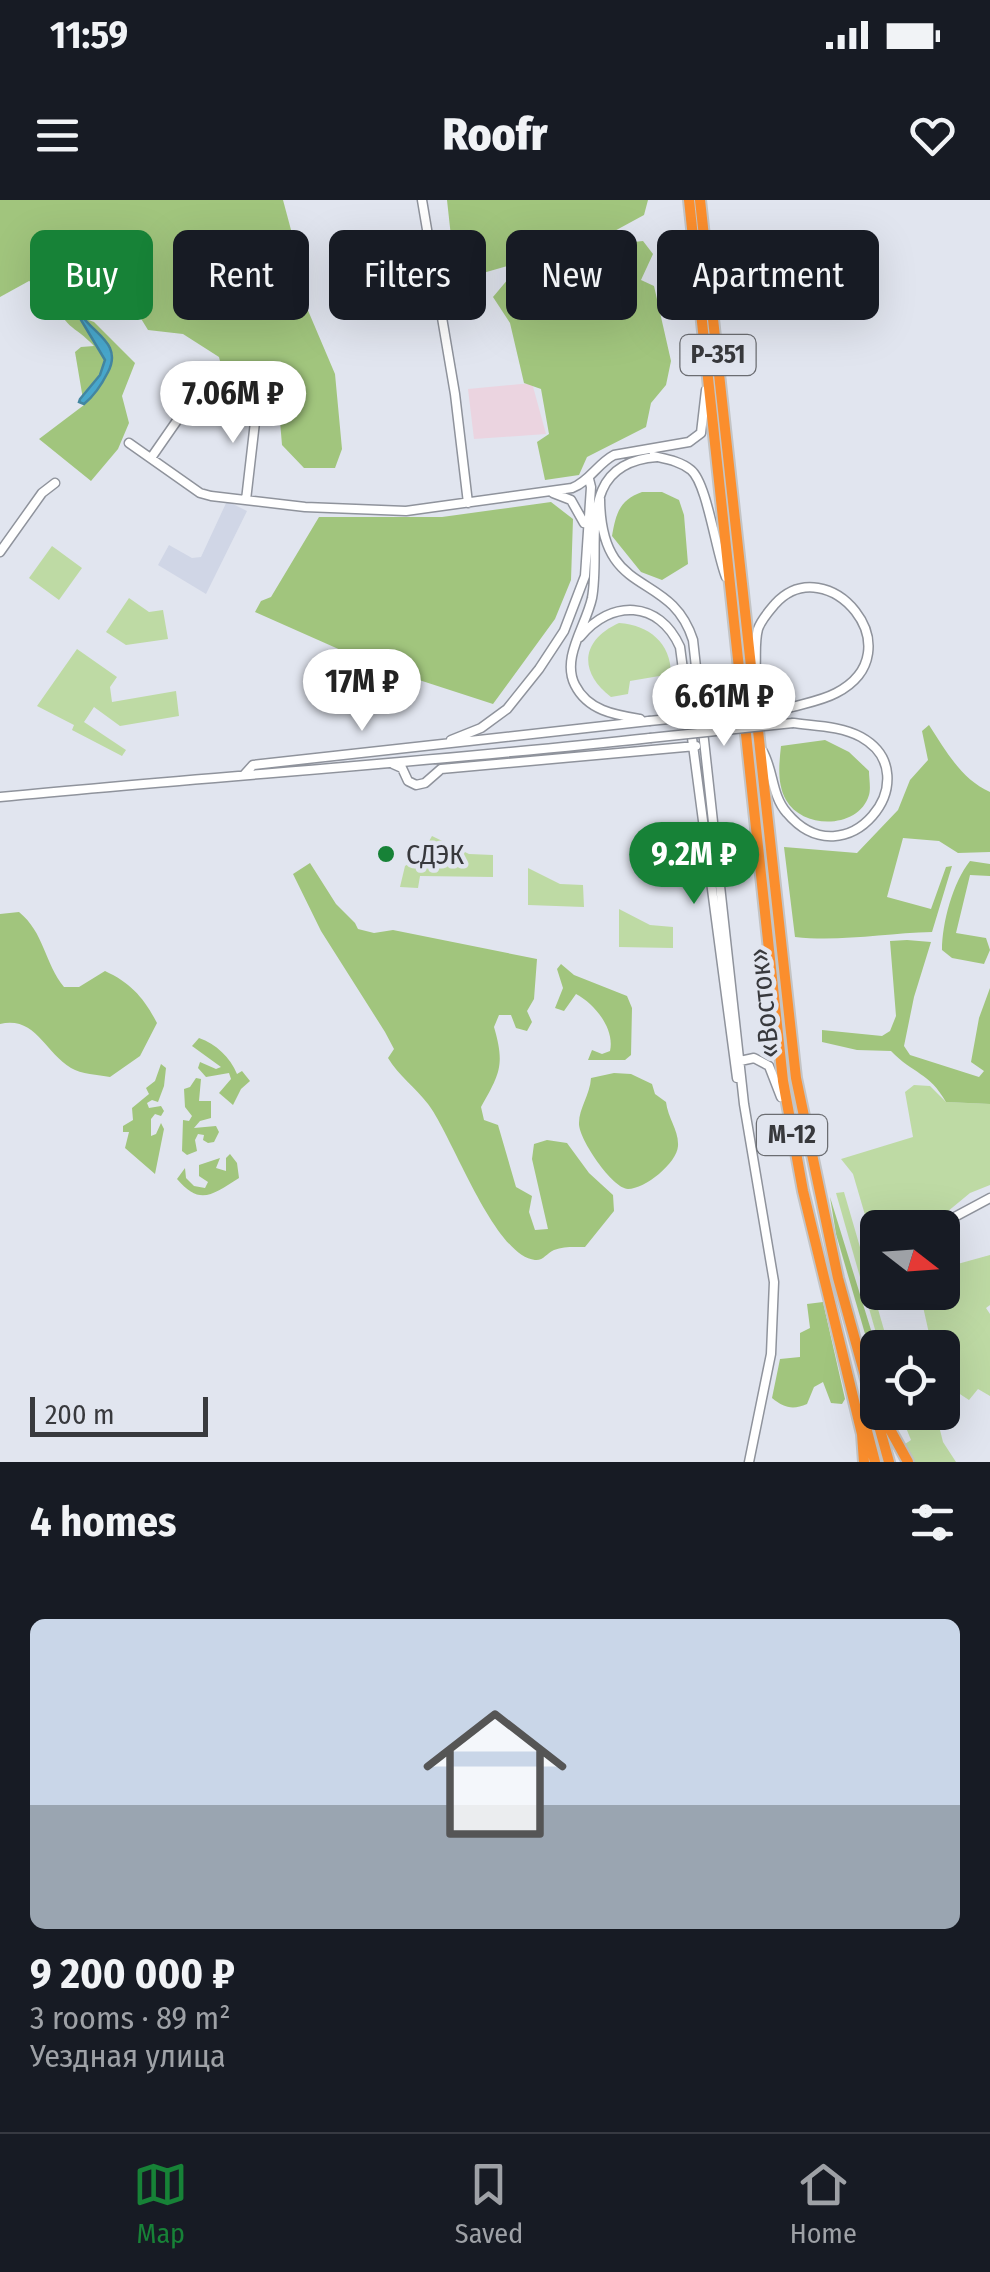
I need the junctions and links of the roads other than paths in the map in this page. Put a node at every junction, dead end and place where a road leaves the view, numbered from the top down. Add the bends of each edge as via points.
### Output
1 (422, 200) edge
2 (689, 200) edge
3 (700, 200) edge
4 (210, 373) dead end
5 (708, 381) junction
6 (258, 396) dead end
7 (129, 444) dead end
8 (629, 451) junction
9 (150, 458) junction
10 (657, 458) junction
11 (589, 479) junction
12 (731, 481) joint
13 (55, 483) dead end
14 (549, 492) junction
15 (600, 499) junction
16 (246, 500) junction
17 (468, 504) junction
18 (586, 532) junction
19 (2, 545) edge
20 (592, 555) junction
21 (728, 582) junction
22 (580, 637) junction
23 (754, 684) junction
24 (648, 721) junction
25 (437, 745) junction
26 (705, 745) junction
27 (692, 746) junction
28 (762, 749) junction
29 (413, 762) junction
30 (389, 763) junction
31 (405, 771) junction
32 (244, 775) junction
33 (0, 798) edge
34 (737, 1061) junction
35 (792, 1130) junction
36 (990, 1198) edge
37 (960, 1214) edge
38 (838, 1278) junction
39 (825, 1280) junction
40 (860, 1347) edge
41 (890, 1430) edge
42 (749, 1462) edge
43 (864, 1462) edge
44 (876, 1462) edge
45 (889, 1462) edge
46 (908, 1462) edge

1 - 17 street
2 - 5 highway, Р-351
3 - 12 highway, Р-351
4 - 9 street
5 - 8 street via 698,436
5 - 21 highway, Р-351
6 - 16 street
7 - 9 street
8 - 10 street
8 - 11 street via 603,461
9 - 16 street via 200,492
10 - 15 street via 619,468
10 - 21 street via 681,464 700,480
11 - 14 street
11 - 18 street
12 - 23 highway, «Восток» / М-12
13 - 19 street
14 - 17 street
14 - 18 street via 571,500
15 - 20 street
15 - 26 street via 610,556 678,608 693,640
16 - 17 street via 376,511
18 - 20 street
18 - 25 street via 579,596 540,670 496,719
20 - 22 street via 592,596
21 - 35 highway, «Восток» / М-12
22 - 24 street via 570,667 580,693 603,710
22 - 27 street via 598,618 624,610 650,614 670,628 684,666
23 - 24 street, bridge via 758,629 778,600 811,587 837,595 862,616 868,654 840,692 792,707
23 - 28 highway, «Восток» / М-12
24 - 25 street
25 - 32 street via 253,765
26 - 27 street
26 - 34 street
27 - 31 street via 442,770 416,786
27 - 34 street
28 - 29 street, bridge via 779,804 823,835 862,828 885,796 887,776 866,741 793,723
28 - 38 highway, «Восток» / М-12 via 792,1052
29 - 30 street
29 - 31 street
30 - 31 street
30 - 32 street
32 - 33 street
34 - 35 street via 760,1060 774,1072
34 - 42 street via 774,1282 771,1354
35 - 39 highway, «Восток» / М-12
36 - 37 street
38 - 40 highway
38 - 45 highway
39 - 43 highway
39 - 44 highway
41 - 46 highway

